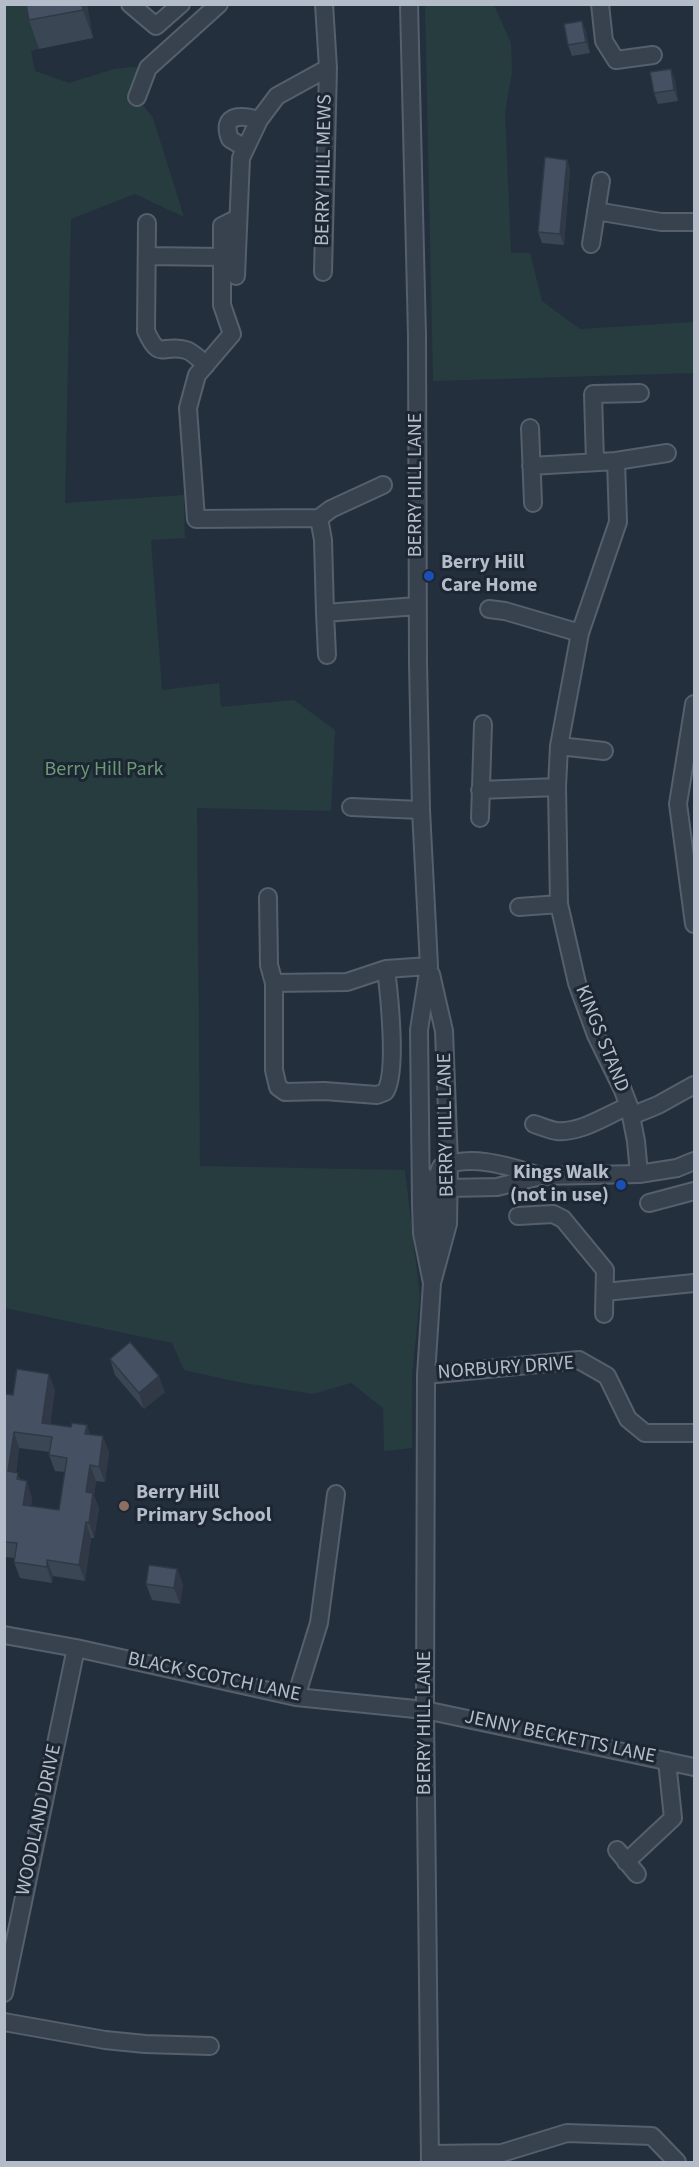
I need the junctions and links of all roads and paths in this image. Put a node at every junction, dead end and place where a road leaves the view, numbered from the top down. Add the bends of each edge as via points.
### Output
1 (130, 4) edge
2 (181, 4) edge
3 (324, 4) edge
4 (409, 4) edge
5 (600, 4) edge
6 (210, 8) edge
7 (653, 55) dead end
8 (328, 68) junction
9 (137, 97) dead end
10 (259, 120) junction
11 (245, 148) junction
12 (601, 181) dead end
13 (596, 211) junction
14 (238, 218) junction
15 (694, 222) edge
16 (147, 223) dead end
17 (591, 244) dead end
18 (147, 256) junction
19 (222, 257) junction
20 (323, 272) dead end
21 (236, 276) dead end
22 (206, 365) junction
23 (640, 393) dead end
24 (530, 428) dead end
25 (667, 453) dead end
26 (616, 460) junction
27 (595, 462) junction
28 (531, 466) junction
29 (383, 485) dead end
30 (533, 503) dead end
31 (319, 518) junction
32 (417, 606) junction
33 (489, 609) dead end
34 (325, 613) junction
35 (579, 633) junction
36 (327, 655) dead end
37 (694, 704) edge
38 (483, 724) dead end
39 (559, 746) junction
40 (604, 751) dead end
41 (557, 787) junction
42 (480, 790) junction
43 (351, 807) dead end
44 (421, 810) junction
45 (480, 818) dead end
46 (268, 897) dead end
47 (559, 904) junction
48 (519, 907) dead end
49 (694, 924) edge
50 (429, 966) junction
51 (386, 969) junction
52 (274, 983) junction
53 (694, 1085) edge
54 (630, 1111) junction
55 (534, 1124) dead end
56 (694, 1161) edge
57 (449, 1163) junction
58 (639, 1174) junction
59 (542, 1176) junction
60 (435, 1182) junction
61 (694, 1191) edge
62 (649, 1203) dead end
63 (518, 1216) dead end
64 (694, 1282) edge
65 (605, 1292) junction
66 (604, 1314) dead end
67 (426, 1375) junction
68 (694, 1433) edge
69 (336, 1494) dead end
70 (4, 1635) edge
71 (76, 1648) junction
72 (296, 1697) junction
73 (425, 1710) junction
74 (667, 1761) junction
75 (694, 1767) edge
76 (627, 1862) dead end
77 (4, 1993) edge
78 (4, 2022) edge
79 (210, 2046) dead end
80 (430, 2158) edge
81 (677, 2163) edge

1 - 2 street via 156,27
3 - 8 street, BERRY HILL MEWS
4 - 32 street, BERRY HILL LANE via 417,335
5 - 7 street via 604,41 616,60
6 - 9 street via 148,68
8 - 10 street, BERRY HILL MEWS via 277,96
8 - 20 street, BERRY HILL MEWS
10 - 11 street, BERRY HILL MEWS
10 - 11 street via 243,116 230,123 230,139
11 - 14 street, BERRY HILL MEWS
12 - 13 street
13 - 15 street via 660,222
13 - 17 street
14 - 19 street via 222,226
14 - 21 street, BERRY HILL MEWS
16 - 18 street
18 - 19 street
18 - 22 street via 146,331 153,346 162,351 189,351
19 - 22 street via 222,305 232,334
22 - 31 street via 197,375 188,408 196,519
23 - 27 street via 593,394
24 - 28 street
25 - 26 street
26 - 27 street
26 - 35 street, KINGS STAND via 618,522
27 - 28 street
28 - 30 street
29 - 31 street
31 - 34 street
32 - 34 street
32 - 44 street, BERRY HILL LANE
33 - 35 street
34 - 36 street
35 - 39 street, KINGS STAND
37 - 49 street via 678,804
38 - 42 street
39 - 40 street
39 - 41 street, KINGS STAND
41 - 42 street
41 - 47 street, KINGS STAND
42 - 45 street
43 - 44 street
44 - 50 street, BERRY HILL LANE
46 - 52 street via 269,965
47 - 48 street
47 - 54 street, KINGS STAND via 578,983
50 - 51 street
50 - 57 street, BERRY HILL LANE via 444,1031
50 - 60 street, BERRY HILL LANE via 419,1030
51 - 52 street via 347,982
51 - 52 street via 392,1077 385,1092 377,1095 285,1092 278,1087 274,1070
53 - 54 street via 658,1105
54 - 55 street via 605,1116 582,1129 556,1131
54 - 58 street, KINGS STAND
56 - 58 street
57 - 59 street via 496,1163
57 - 60 street, BERRY HILL LANE
58 - 59 street
59 - 60 street via 497,1188
60 - 67 street, BERRY HILL LANE
61 - 62 street
63 - 65 street via 553,1214 563,1219 605,1270
64 - 65 street
65 - 66 street
67 - 68 street, NORBURY DRIVE via 579,1360 607,1376 628,1419 645,1433
67 - 73 street, BERRY HILL LANE
69 - 72 street via 319,1623
70 - 71 street, BLACK SCOTCH LANE
71 - 72 street, BLACK SCOTCH LANE
71 - 77 street, WOODLAND DRIVE
72 - 73 street, BLACK SCOTCH LANE
73 - 74 street, JENNY BECKETTS LANE
73 - 80 street, BERRY HILL LANE
74 - 75 street, JENNY BECKETTS LANE
74 - 76 street via 673,1818
78 - 79 street via 105,2040
80 - 81 street via 502,2153 567,2133 652,2136

